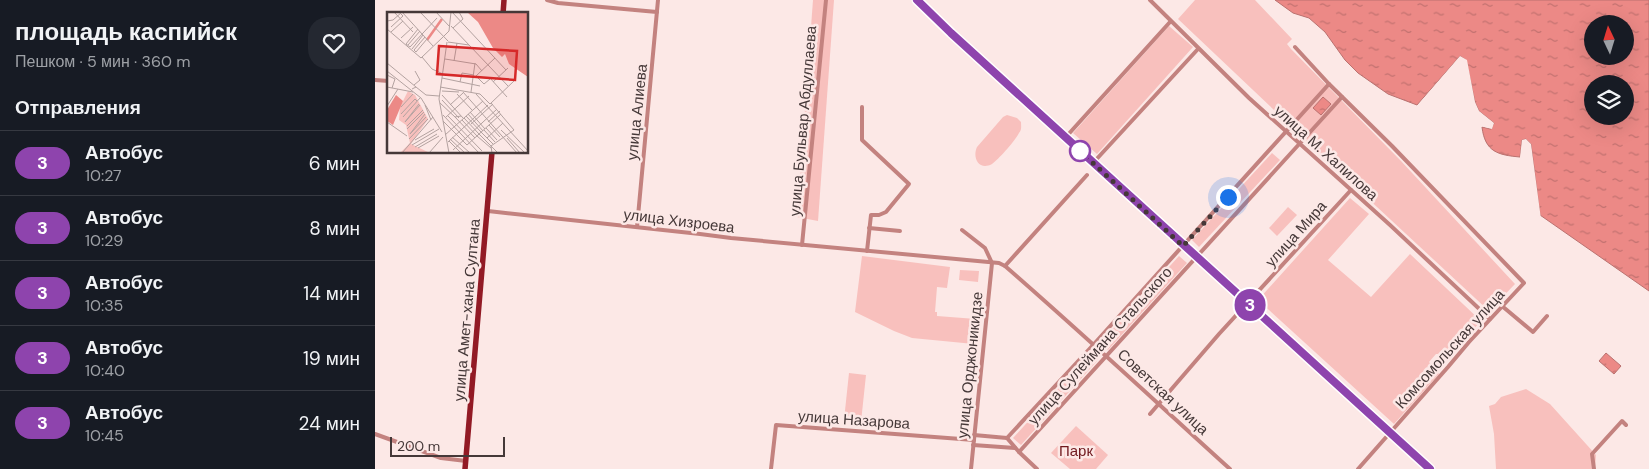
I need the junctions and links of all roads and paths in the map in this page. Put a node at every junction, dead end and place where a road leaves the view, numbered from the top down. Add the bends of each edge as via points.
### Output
1 (547, 0) edge
2 (658, 0) edge
3 (826, 0) edge
4 (917, 0) edge
5 (1149, 0) edge
6 (657, 12) junction
7 (1170, 22) junction
8 (1295, 47) dead end
9 (1198, 49) junction
10 (1329, 84) junction
11 (1342, 97) junction
12 (862, 107) dead end
13 (1287, 133) junction
14 (1065, 138) junction
15 (1299, 144) junction
16 (492, 154) edge
17 (1093, 163) junction
18 (1087, 175) dead end
19 (1351, 190) junction
20 (488, 211) junction
21 (637, 227) junction
22 (869, 228) junction
23 (963, 230) dead end
24 (900, 231) dead end
25 (803, 245) junction
26 (1183, 246) junction
27 (867, 251) junction
28 (1196, 258) junction
29 (992, 263) junction
30 (1005, 266) junction
31 (1248, 304) junction
32 (1502, 306) junction
33 (1547, 316) dead end
34 (1490, 320) junction
35 (1094, 344) junction
36 (1106, 355) junction
37 (1171, 391) junction
38 (1176, 396) dead end
39 (1159, 404) junction
40 (1150, 414) dead end
41 (1626, 424) dead end
42 (1390, 433) junction
43 (375, 434) edge
44 (974, 437) junction
45 (1007, 438) junction
46 (973, 445) junction
47 (1015, 448) junction
48 (1019, 452) junction
49 (466, 461) junction
50 (465, 469) edge
51 (771, 469) edge
52 (971, 469) edge
53 (1037, 469) edge
54 (1230, 469) edge
55 (1358, 469) edge
56 (1430, 469) edge
57 (1594, 469) edge

1 - 6 street
2 - 6 street, улица Алиева
3 - 25 street, улица Бульвар Абдуллаева
4 - 14 street
5 - 7 street, улица М. Халилова
6 - 21 street, улица Алиева
7 - 9 street, улица М. Халилова
7 - 14 street
8 - 10 street
9 - 13 street, улица М. Халилова
9 - 17 street
10 - 11 street
10 - 13 street, улица Сулеймана Стальского
11 - 15 street, улица Сулеймана Стальского
11 - 32 street, Комсомольская улица via 1524,283
12 - 22 street via 861,140 909,184 886,212 879,216 871,214
13 - 15 street, улица М. Халилова
13 - 26 street, улица Сулеймана Стальского
14 - 17 street
15 - 19 street, улица М. Халилова
15 - 28 street, улица Сулеймана Стальского
16 - 20 main road, улица Амет-хана Султана
17 - 26 street
18 - 30 street
19 - 31 street, улица Мира
19 - 34 street, улица М. Халилова
20 - 21 street, улица Хизроева
20 - 49 main road, улица Амет-хана Султана
21 - 25 street, улица Хизроева
22 - 24 street
22 - 27 street
23 - 29 street via 985,248
25 - 27 street, улица Хизроева
26 - 28 street
26 - 35 street, улица Сулеймана Стальского
27 - 29 street, улица Хизроева
28 - 31 street
28 - 36 street, улица Сулеймана Стальского
29 - 30 street, улица Хизроева
29 - 44 street, улица Орджоникидзе
30 - 35 street, Советская улица
31 - 37 street, улица Мира
31 - 42 street
32 - 33 street via 1533,332
32 - 34 street, Комсомольская улица
34 - 42 street, Комсомольская улица
35 - 36 street, Советская улица
35 - 45 street, улица Сулеймана Стальского
36 - 39 street, Советская улица
36 - 48 street, улица Сулеймана Стальского
37 - 38 street
37 - 39 street, улица Мира
39 - 40 street, улица Мира
39 - 54 street, Советская улица
41 - 57 street via 1622,421 1592,454
42 - 55 street, Комсомольская улица
42 - 56 street
43 - 49 street via 441,458
44 - 45 street, улица Назарова
44 - 46 street, улица Орджоникидзе
44 - 51 street, улица Назарова via 776,425
45 - 47 street
46 - 47 street
46 - 52 street, улица Орджоникидзе
47 - 48 street
48 - 53 street
49 - 50 main road, улица Амет-хана Султана

